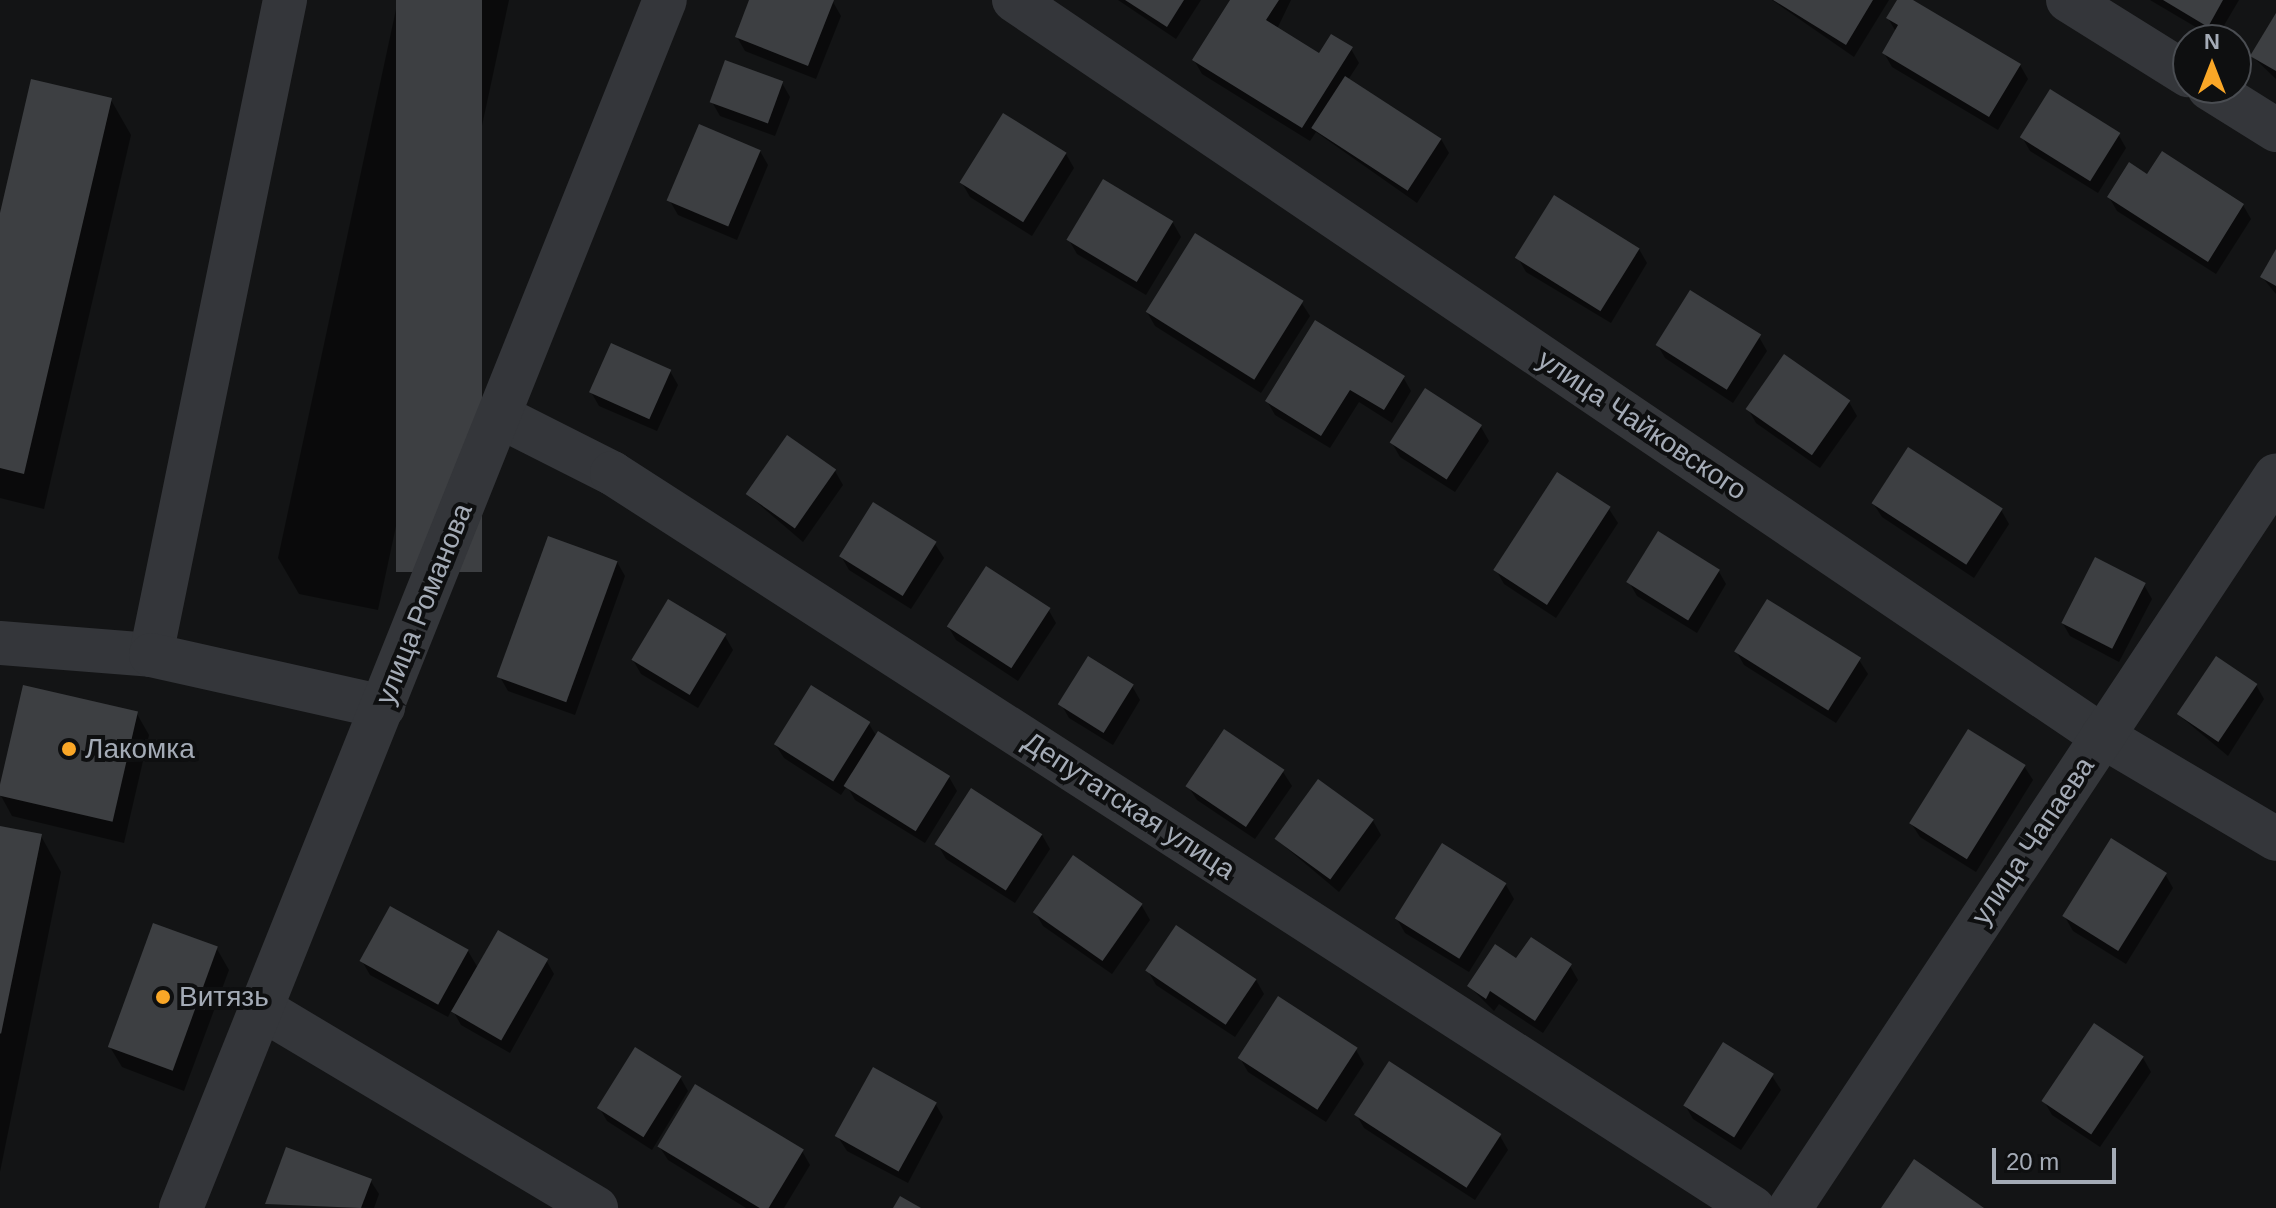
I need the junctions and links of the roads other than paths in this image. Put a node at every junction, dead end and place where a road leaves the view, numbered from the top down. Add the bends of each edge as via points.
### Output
1 (285, 0) edge
2 (665, 0) edge
3 (1014, 0) edge
4 (2068, 0) edge
5 (2172, 65) edge
6 (2235, 104) edge
7 (2276, 130) edge
8 (499, 416) junction
9 (2276, 475) edge
10 (0, 643) edge
11 (151, 655) junction
12 (383, 707) junction
13 (2102, 736) junction
14 (2276, 839) edge
15 (262, 1009) junction
16 (181, 1208) edge
17 (596, 1208) edge
18 (1753, 1208) edge
19 (1790, 1208) edge

1 - 11 street
2 - 8 street, улица Романова
3 - 13 street, улица Чайковского
4 - 5 street
6 - 7 street
8 - 12 street, улица Романова
8 - 18 street, Депутатская улица via 612,473
9 - 13 street, улица Чапаева
10 - 11 street
11 - 12 street
12 - 15 street, улица Романова
13 - 14 street, улица Чайковского
13 - 19 street, улица Чапаева
15 - 16 street, улица Романова
15 - 17 street

